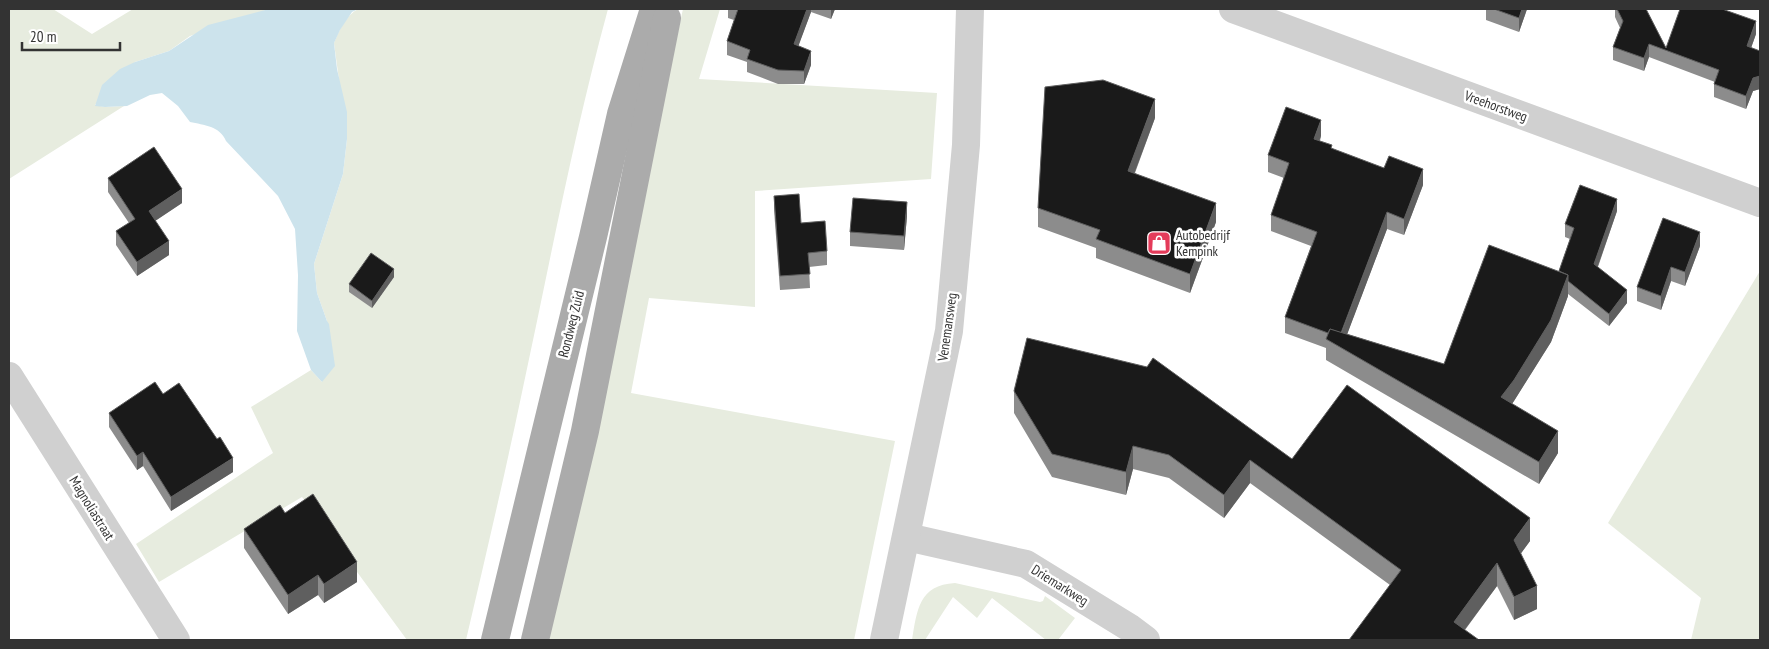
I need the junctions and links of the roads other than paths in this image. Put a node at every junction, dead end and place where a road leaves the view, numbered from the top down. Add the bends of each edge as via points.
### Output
1 (654, 9) edge
2 (669, 9) edge
3 (970, 9) edge
4 (1233, 9) edge
5 (1760, 203) edge
6 (9, 376) edge
7 (907, 536) junction
8 (176, 640) edge
9 (495, 640) edge
10 (535, 640) edge
11 (884, 640) edge
12 (1146, 640) edge

1 - 9 main road, Rondweg Zuid via 621,114
2 - 10 main road via 585,431
3 - 7 street, Venemansweg via 966,144 949,331
4 - 5 street, Vreehorstweg
6 - 8 street, Magnoliastraat
7 - 11 street, Venemansweg
7 - 12 street, Driemarkweg via 1026,564

